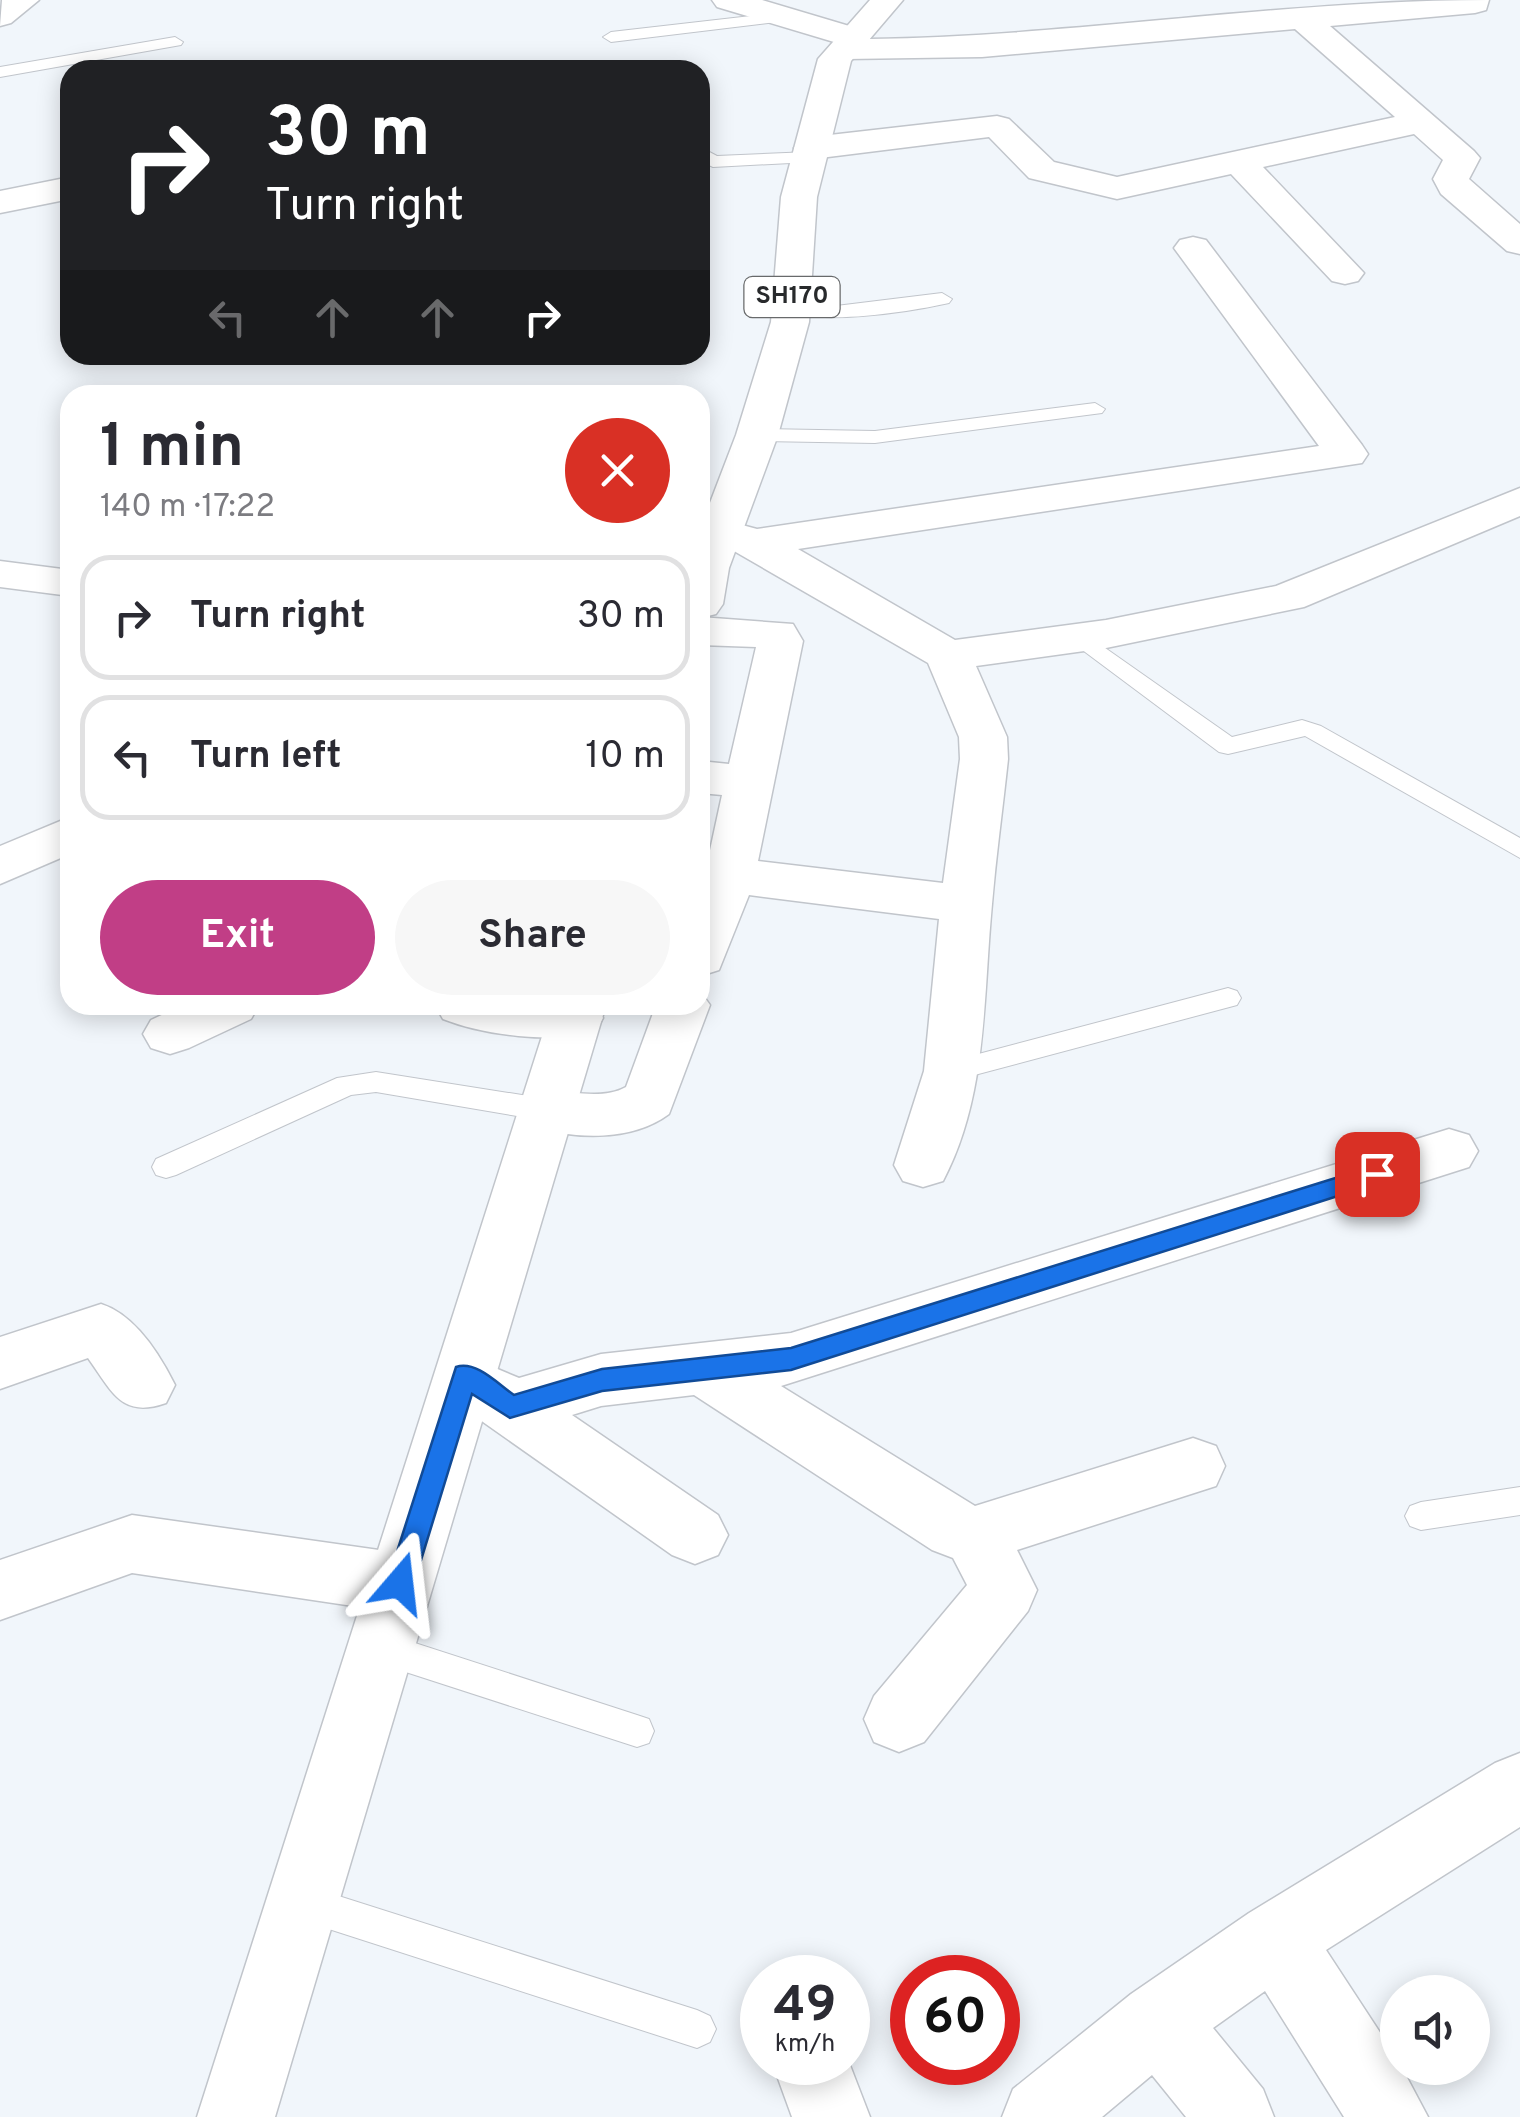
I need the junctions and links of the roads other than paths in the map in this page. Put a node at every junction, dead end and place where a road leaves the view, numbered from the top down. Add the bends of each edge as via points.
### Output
1 (23, 0) edge
2 (728, 0) edge
3 (887, 0) edge
4 (1475, 3) dead end
5 (0, 16) edge
6 (786, 17) junction
7 (1305, 21) junction
8 (610, 37) dead end
9 (176, 42) dead end
10 (850, 43) junction
11 (70, 60) edge
12 (60, 62) edge
13 (0, 72) edge
14 (1422, 122) junction
15 (811, 153) junction
16 (710, 160) edge
17 (1239, 162) junction
18 (60, 190) edge
19 (0, 202) edge
20 (1520, 243) edge
21 (1193, 248) dead end
22 (1345, 273) dead end
23 (942, 300) dead end
24 (791, 306) junction
25 (1095, 409) dead end
26 (757, 434) junction
27 (1520, 501) edge
28 (716, 563) edge
29 (0, 574) edge
30 (60, 582) edge
31 (710, 631) edge
32 (1081, 638) junction
33 (966, 652) junction
34 (710, 778) edge
35 (750, 782) junction
36 (60, 839) edge
37 (1520, 849) edge
38 (0, 867) edge
39 (715, 873) edge
40 (710, 901) edge
41 (966, 904) junction
42 (1228, 998) dead end
43 (211, 1015) edge
44 (577, 1015) edge
45 (678, 1015) edge
46 (170, 1034) dead end
47 (952, 1072) junction
48 (547, 1110) junction
49 (1449, 1151) dead end
50 (922, 1165) dead end
51 (166, 1166) dead end
52 (0, 1362) edge
53 (702, 1368) junction
54 (144, 1385) dead end
55 (488, 1391) junction
56 (1193, 1466) dead end
57 (1520, 1501) edge
58 (1421, 1516) dead end
59 (694, 1535) dead end
60 (975, 1535) junction
61 (400, 1583) junction
62 (0, 1590) edge
63 (380, 1648) junction
64 (899, 1718) dead end
65 (637, 1731) dead end
66 (1520, 1787) edge
67 (302, 1902) junction
68 (1275, 1939) junction
69 (1158, 2021) junction
70 (698, 2029) dead end
71 (819, 2085) edge
72 (236, 2117) edge
73 (832, 2117) edge
74 (1042, 2117) edge
75 (1235, 2117) edge
76 (1389, 2117) edge

1 - 5 street
2 - 6 street
3 - 10 street, SH170
4 - 7 street
6 - 8 lane
6 - 10 street
7 - 10 street via 982,47
7 - 14 street
9 - 11 lane
10 - 15 street, SH170 via 836,59
12 - 13 lane
14 - 17 street
14 - 20 street via 1462,158 1454,186
15 - 16 lane
15 - 17 street via 997,126 1042,170 1116,188
15 - 24 street, SH170 via 799,197
17 - 22 street
18 - 19 street
21 - 28 street via 1347,454
23 - 24 lane via 836,312
24 - 26 street, SH170
25 - 26 lane via 875,436
26 - 28 street, SH170
27 - 32 street via 1288,597
28 - 33 street
29 - 30 street
31 - 35 street via 766,631 780,641
32 - 33 street
32 - 37 lane via 1228,746 1302,728
33 - 41 street via 984,759
34 - 35 street
35 - 39 street
36 - 38 street
39 - 40 street
39 - 41 street
41 - 47 street
42 - 47 lane
43 - 46 street
44 - 48 street
45 - 48 street via 640,1108
47 - 50 street
48 - 51 lane via 376,1082 347,1085
48 - 55 street
49 - 53 street via 791,1359
52 - 54 street via 101,1330
53 - 55 street
53 - 60 street via 955,1530
55 - 59 street
55 - 61 street
56 - 60 street
57 - 58 lane
60 - 64 street via 1004,1590
61 - 62 street via 132,1544
61 - 63 street
63 - 65 lane
63 - 67 street
66 - 68 street
67 - 70 lane
67 - 72 street
68 - 69 street
68 - 76 street
69 - 74 street
69 - 75 street
71 - 73 street

